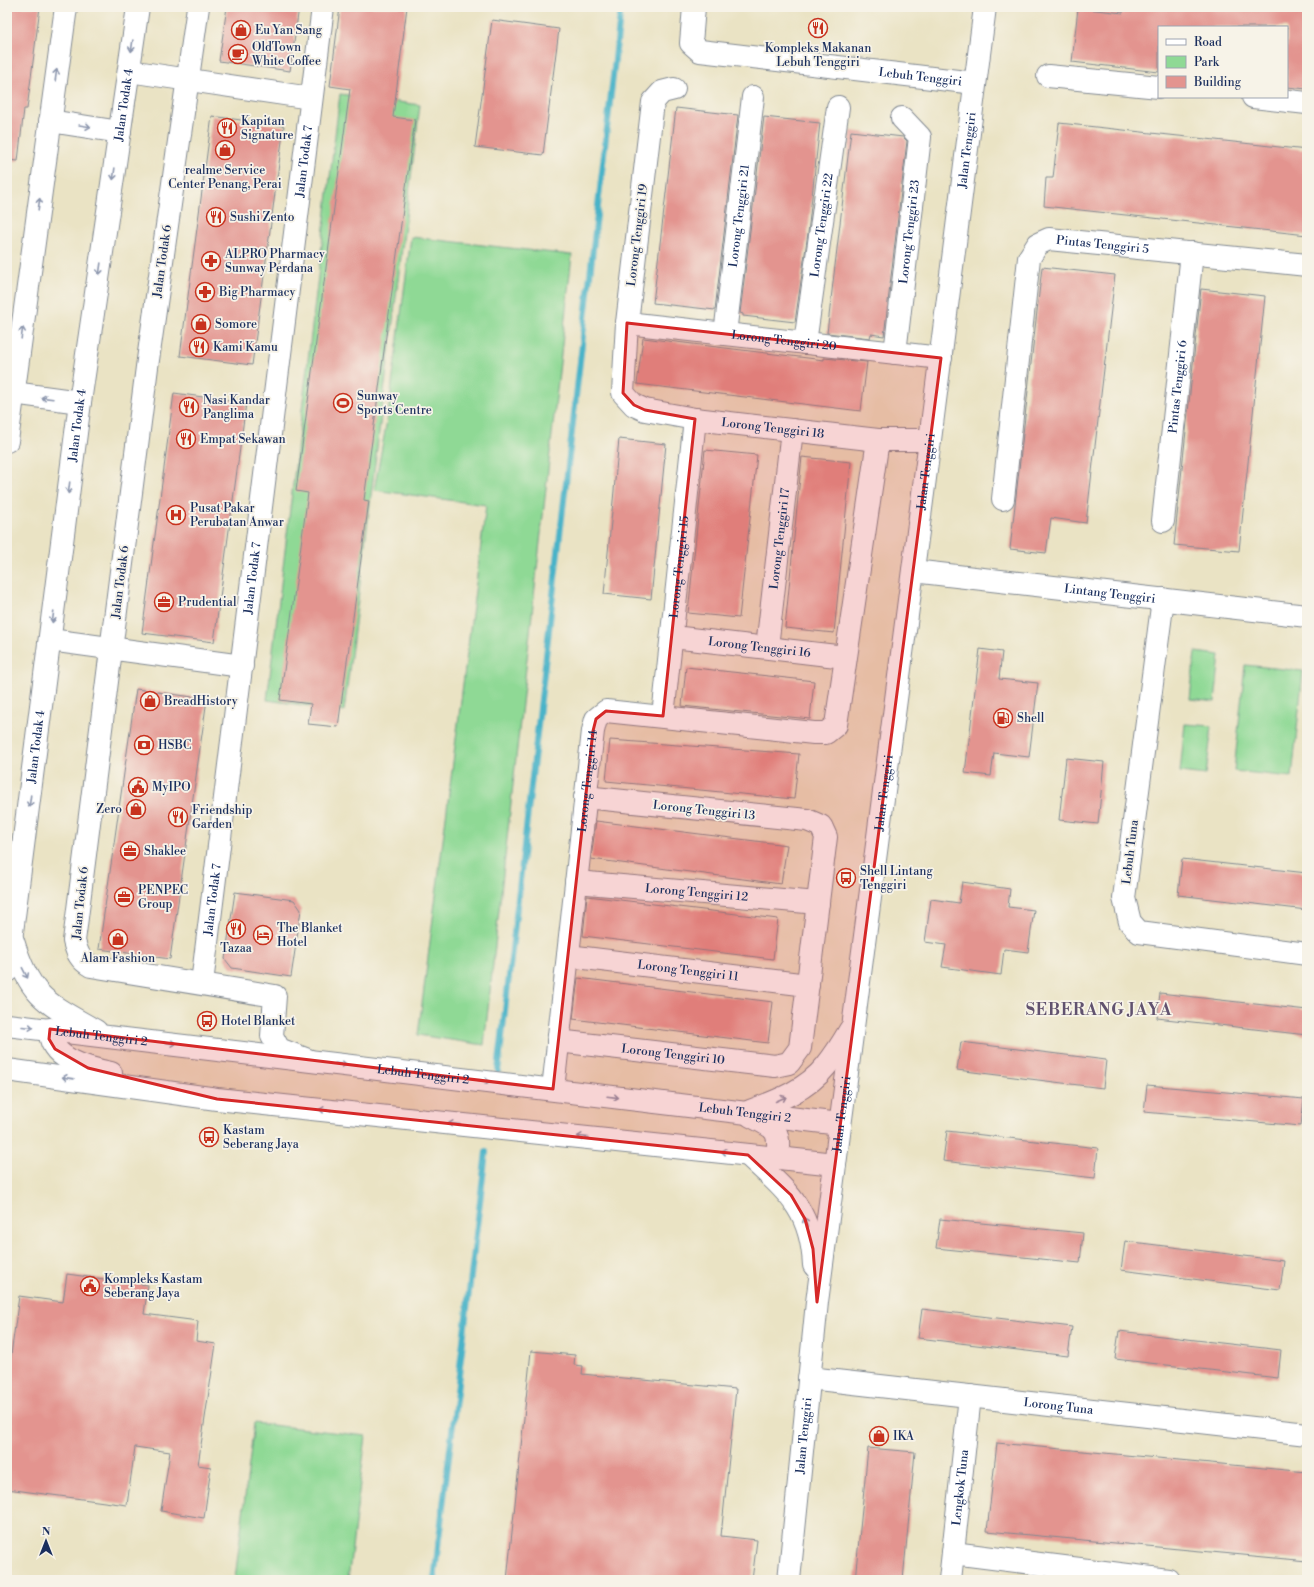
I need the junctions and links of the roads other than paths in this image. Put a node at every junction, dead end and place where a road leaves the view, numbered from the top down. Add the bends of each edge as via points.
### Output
1 (66, 7) edge
2 (138, 7) edge
3 (198, 7) edge
4 (323, 7) edge
5 (694, 7) edge
6 (985, 7) edge
7 (129, 71) junction
8 (1048, 76) dead end
9 (188, 80) junction
10 (975, 83) junction
11 (1158, 87) edge
12 (674, 89) dead end
13 (753, 97) dead end
14 (312, 98) junction
15 (1265, 98) edge
16 (1307, 102) edge
17 (838, 107) dead end
18 (902, 118) dead end
19 (50, 121) junction
20 (120, 132) junction
21 (1192, 253) junction
22 (1307, 264) edge
23 (627, 323) junction
24 (725, 334) junction
25 (805, 343) junction
26 (895, 353) junction
27 (941, 358) junction
28 (14, 393) junction
29 (623, 393) joint
30 (80, 402) junction
31 (695, 418) junction
32 (792, 430) junction
33 (878, 440) junction
34 (930, 440) junction
35 (7, 441) edge
36 (1003, 498) dead end
37 (1163, 520) dead end
38 (913, 571) junction
39 (1163, 600) junction
40 (1307, 616) edge
41 (673, 637) junction
42 (50, 640) junction
43 (767, 647) junction
44 (112, 648) junction
45 (845, 658) junction
46 (242, 666) junction
47 (663, 716) junction
48 (585, 797) junction
49 (16, 844) edge
50 (576, 882) junction
51 (7, 901) edge
52 (818, 903) junction
53 (12, 937) junction
54 (1307, 954) edge
55 (568, 956) junction
56 (7, 971) edge
57 (202, 983) junction
58 (808, 984) junction
59 (7, 1025) edge
60 (853, 1026) junction
61 (50, 1028) junction
62 (104, 1036) junction
63 (558, 1041) junction
64 (308, 1060) junction
65 (7, 1070) edge
66 (553, 1089) junction
67 (217, 1099) junction
68 (745, 1112) junction
69 (840, 1124) junction
70 (748, 1155) junction
71 (777, 1158) junction
72 (835, 1164) junction
73 (817, 1302) junction
74 (809, 1378) junction
75 (970, 1396) junction
76 (1307, 1434) edge
77 (953, 1553) junction
78 (789, 1580) edge
79 (950, 1580) edge
80 (1168, 1580) edge

19 -> 1 street
2 -> 7 street, Jalan Todak 4
3 - 9 street, Jalan Todak 6
4 - 14 street, Jalan Todak 7
5 - 10 street, Lebuh Tenggiri via 691,43 700,51
6 - 10 street, Jalan Tenggiri
7 - 9 street
7 - 20 street, Jalan Todak 4
8 - 11 street
9 - 14 street
9 - 44 street, Jalan Todak 6 via 147,368
10 - 27 street, Jalan Tenggiri
12 - 23 street, Lorong Tenggiri 19 via 662,92 653,102
13 - 24 street, Lorong Tenggiri 21
14 - 46 street, Jalan Todak 7
15 - 16 street
17 - 25 street, Lorong Tenggiri 22
18 - 26 street, Lorong Tenggiri 23 via 920,137
19 -> 20 street
28 -> 19 street
20 -> 30 street, Jalan Todak 4
21 - 22 street, Pintas Tenggiri 5
21 - 36 street, Pintas Tenggiri 5 via 1049,239 1038,244 1029,258
21 - 37 street, Pintas Tenggiri 6
23 - 24 street, Lorong Tenggiri 20
23 - 29 street, Lorong Tenggiri 19
24 - 25 street, Lorong Tenggiri 20
25 - 26 street, Lorong Tenggiri 20
26 - 27 street, Lorong Tenggiri 20
27 - 34 street, Jalan Tenggiri
30 -> 28 street
28 - 35 street
29 - 31 street, Lorong Tenggiri 18 via 634,405 645,410
30 -> 42 street, Jalan Todak 4
31 - 32 street, Lorong Tenggiri 18
31 - 41 street, Lorong Tenggiri 15
32 - 33 street, Lorong Tenggiri 18
32 - 43 street, Lorong Tenggiri 17
33 - 34 street, Lorong Tenggiri 18
33 - 45 street
34 - 38 street, Jalan Tenggiri
38 - 39 street, Lintang Tenggiri
38 - 60 street, Jalan Tenggiri
39 - 40 street, Lintang Tenggiri
39 - 54 street, Lebuh Tuna via 1124,898 1130,922 1138,932
41 - 43 street, Lorong Tenggiri 16
41 - 47 street, Lorong Tenggiri 15
42 - 44 street
42 -> 49 street, Jalan Todak 4
43 - 45 street, Lorong Tenggiri 16
44 - 46 street
44 - 57 street, Jalan Todak 6 via 74,941 78,954 90,966
45 - 47 street, Lorong Tenggiri 14 via 836,725 826,733
46 - 57 street, Jalan Todak 7
47 - 48 street, Lorong Tenggiri 14 via 606,711 596,719
48 - 50 street, Lorong Tenggiri 14
48 - 52 street, Lorong Tenggiri 13 via 807,820 821,826 826,837
49 - 51 street
49 - 53 street, Jalan Todak 4
50 - 52 street, Lorong Tenggiri 12
50 - 55 street, Lorong Tenggiri 14
52 - 58 street
53 - 56 street, Jalan Todak 4
53 -> 62 street via 19,962 32,987 46,1002
55 - 58 street, Lorong Tenggiri 11
55 - 63 street, Lorong Tenggiri 14
57 - 64 street, Jalan Todak 6 via 275,996 272,1036 279,1050
58 - 63 street, Lorong Tenggiri 10 via 800,1048 789,1063 775,1066
59 -> 61 street, Lebuh Tenggiri 2
68 -> 60 street via 784,1099 804,1085 826,1067
60 - 69 street, Jalan Tenggiri
61 - 62 street, Lebuh Tenggiri 2
61 - 67 street via 49,1039 55,1050 88,1068
62 -> 64 street, Lebuh Tenggiri 2
63 - 66 street, Lorong Tenggiri 14
64 -> 66 street, Lebuh Tenggiri 2
67 -> 65 street
66 -> 68 street, Lebuh Tenggiri 2
70 -> 67 street
68 - 69 street, Lebuh Tenggiri 2
68 - 71 street via 775,1130 779,1137
69 - 72 street, Jalan Tenggiri
70 - 71 street
73 -> 70 street via 813,1249 805,1219 791,1195
71 - 72 street
72 - 73 street, Jalan Tenggiri
73 - 74 street, Jalan Tenggiri
74 - 75 street, Lorong Tuna
74 - 78 street, Jalan Tenggiri
75 - 76 street, Lorong Tuna
75 - 77 street, Lengkok Tuna
77 - 79 street, Lengkok Tuna
77 - 80 street

